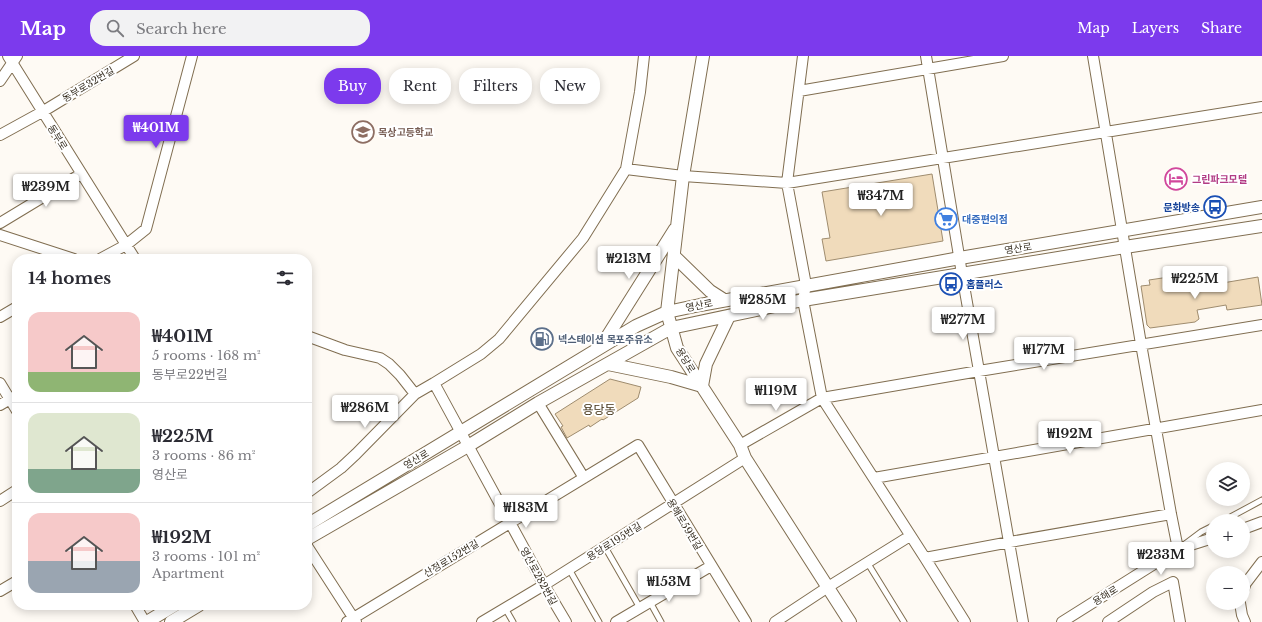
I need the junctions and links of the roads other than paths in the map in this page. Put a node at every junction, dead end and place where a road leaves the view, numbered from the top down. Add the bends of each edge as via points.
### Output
1 (134, 56) edge
2 (192, 56) edge
3 (644, 56) edge
4 (703, 56) edge
5 (803, 56) edge
6 (926, 56) edge
7 (1003, 56) edge
8 (1093, 56) edge
9 (12, 58) edge
10 (928, 68) junction
11 (0, 81) edge
12 (799, 91) junction
13 (1262, 107) edge
14 (42, 112) junction
15 (1105, 132) junction
16 (0, 135) edge
17 (944, 158) junction
18 (626, 169) junction
19 (81, 174) junction
20 (683, 176) junction
21 (787, 183) junction
22 (1262, 207) edge
23 (0, 223) edge
24 (677, 226) junction
25 (1262, 226) edge
26 (1123, 231) junction
27 (0, 235) edge
28 (126, 245) junction
29 (1125, 247) junction
30 (59, 254) edge
31 (109, 254) edge
32 (132, 254) edge
33 (674, 256) junction
34 (960, 258) junction
35 (962, 274) junction
36 (806, 286) junction
37 (724, 300) junction
38 (803, 300) junction
39 (12, 311) edge
40 (667, 312) junction
41 (729, 316) junction
42 (0, 317) edge
43 (1262, 324) edge
44 (671, 328) junction
45 (312, 338) edge
46 (1141, 344) junction
47 (600, 348) junction
48 (608, 364) junction
49 (979, 371) junction
50 (0, 383) edge
51 (434, 383) junction
52 (702, 386) junction
53 (415, 394) junction
54 (12, 396) edge
55 (12, 398) edge
56 (822, 398) junction
57 (538, 403) junction
58 (0, 405) edge
59 (1262, 410) edge
60 (1156, 428) junction
61 (460, 432) junction
62 (638, 445) joint
63 (740, 445) junction
64 (468, 446) junction
65 (994, 457) junction
66 (745, 458) junction
67 (584, 478) junction
68 (874, 478) junction
69 (312, 489) edge
70 (12, 493) edge
71 (1262, 500) edge
72 (0, 501) edge
73 (673, 504) junction
74 (1171, 514) junction
75 (1236, 514) edge
76 (312, 522) edge
77 (1262, 522) edge
78 (510, 523) junction
79 (1250, 526) edge
80 (1206, 530) edge
81 (312, 536) edge
82 (910, 536) junction
83 (1206, 540) edge
84 (1010, 542) junction
85 (605, 547) junction
86 (1178, 549) junction
87 (312, 554) edge
88 (925, 558) junction
89 (867, 562) junction
90 (1262, 562) edge
91 (710, 566) junction
92 (569, 569) junction
93 (1250, 578) edge
94 (12, 584) edge
95 (544, 585) junction
96 (828, 587) junction
97 (0, 591) edge
98 (650, 602) junction
99 (505, 608) junction
100 (640, 608) junction
101 (138, 610) edge
102 (166, 610) edge
103 (190, 610) edge
104 (1241, 610) edge
105 (352, 621) edge
106 (146, 622) edge
107 (170, 622) edge
108 (482, 622) edge
109 (514, 622) edge
110 (566, 622) edge
111 (599, 622) edge
112 (616, 622) edge
113 (661, 622) edge
114 (746, 622) edge
115 (775, 622) edge
116 (850, 622) edge
117 (904, 622) edge
118 (965, 622) edge
119 (1023, 622) edge
120 (1062, 622) edge
121 (1108, 622) edge
122 (1180, 622) edge
123 (1245, 622) edge

1 - 14 street, 동부로32번길
2 - 28 street via 146,229
3 - 18 street
4 - 20 street, 용당로
5 - 12 street
6 - 10 street
7 - 10 street
8 - 15 street
9 - 11 street
9 - 14 street, 동부로
10 - 12 street
10 - 17 street
12 - 21 street
13 - 15 street
14 - 16 street, 동부로32번길
14 - 19 street, 동부로
15 - 17 street
15 - 26 street
17 - 21 street
17 - 34 street
18 - 20 street
18 - 51 street via 583,238 499,339 482,354
19 - 23 street
19 - 28 street, 동부로
20 - 21 street
20 - 24 street, 용당로
21 - 36 street
22 - 26 street, 영산로
24 - 33 street, 용당로
24 - 47 street
25 - 29 street, 영산로
26 - 29 street
26 - 34 street, 영산로
27 - 30 street
28 - 31 street
28 - 32 street, 동부로
29 - 35 street, 영산로
29 - 46 street
33 - 37 street via 710,291
33 - 40 street, 용당로
34 - 35 street
34 - 36 street, 영산로
35 - 38 street, 영산로
35 - 49 street
36 - 37 street, 영산로
36 - 38 street
37 - 40 street, 영산로
38 - 41 street, 영산로
38 - 56 street
39 - 42 street
40 - 44 street, 용당로
40 - 47 street, 영산로 via 636,326
41 - 44 street, 영산로
41 - 52 street via 706,364
43 - 46 street
44 - 48 street, 영산로
44 - 52 street, 용당로 via 677,348
45 - 53 street via 345,350 380,358 400,375
46 - 49 street
46 - 60 street
47 - 61 street, 영산로
48 - 52 street
48 - 57 street, 영산로
49 - 56 street
49 - 65 street
50 - 54 street
51 - 53 street
51 - 61 street, 영산로282번길
52 - 63 street, 용당로
53 - 69 street via 341,468
55 - 58 street
56 - 63 street
56 - 68 street
57 - 64 street, 영산로
57 - 67 street
59 - 60 street
60 - 65 street
60 - 74 street
61 - 64 street, 영산로282번길
61 - 76 street, 영산로
62 - 67 street, 산정로152번길
62 - 73 street, 용해로59번길
63 - 66 street, 용당로
64 - 78 street, 영산로282번길
64 - 81 street, 영산로
65 - 68 street
65 - 84 street
66 - 73 street, 용당로195번길
66 - 96 street, 용당로
67 - 78 street, 산정로152번길
68 - 82 street
70 - 72 street
71 - 75 lane
73 - 85 street, 용당로195번길
73 - 91 street, 용해로59번길
74 - 84 street
74 - 86 street
77 - 79 street
78 - 95 street, 영산로282번길
78 - 105 street, 산정로152번길
80 - 86 lane
82 - 88 street
82 - 89 street
83 - 86 street, 용해로
84 - 88 street
84 - 119 street
85 - 92 street, 용당로195번길
85 - 100 lane
86 - 120 street, 용해로
87 - 105 street
88 - 118 street
89 - 96 street
89 - 117 lane
90 - 93 street
91 - 98 street
91 - 114 street, 용해로59번길
92 - 95 street, 용당로195번길
92 - 111 lane
94 - 97 street
95 - 99 street, 용당로195번길
95 - 110 street, 영산로282번길
96 - 115 street
96 - 116 street, 용당로
98 - 100 street
98 - 113 lane
99 - 108 street, 용당로195번길
99 - 109 lane
100 - 112 street
101 - 106 street
102 - 106 street
103 - 107 street
104 - 123 street
121 - 122 street via 1173,582

